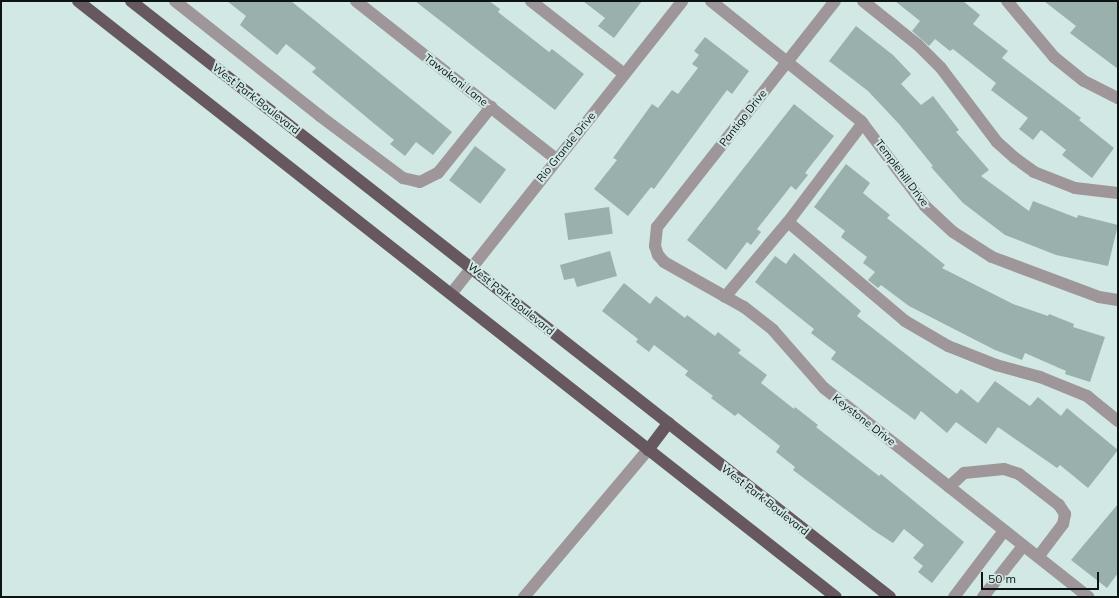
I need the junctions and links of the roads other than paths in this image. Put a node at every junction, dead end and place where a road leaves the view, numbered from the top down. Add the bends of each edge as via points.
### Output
1 (78, 1) edge
2 (131, 1) edge
3 (175, 1) edge
4 (356, 1) edge
5 (531, 1) edge
6 (682, 1) edge
7 (711, 1) edge
8 (835, 1) edge
9 (863, 1) edge
10 (1008, 1) edge
11 (787, 62) junction
12 (624, 74) junction
13 (1118, 98) edge
14 (491, 107) junction
15 (863, 123) junction
16 (556, 159) junction
17 (1118, 193) edge
18 (788, 222) junction
19 (654, 236) joint
20 (471, 267) junction
21 (451, 294) junction
22 (725, 297) junction
23 (1118, 300) edge
24 (1118, 421) edge
25 (668, 424) junction
26 (648, 450) junction
27 (949, 487) junction
28 (1004, 531) junction
29 (1023, 546) junction
30 (1038, 557) junction
31 (524, 597) edge
32 (836, 597) edge
33 (890, 597) edge
34 (954, 597) edge
35 (983, 597) edge
36 (1089, 597) edge

1 - 21 main road
2 - 20 main road, West Park Boulevard
3 - 14 street via 404,178 420,182 438,173
4 - 14 street, Tawakoni Lane
5 - 12 street
6 - 12 street, Rio Grande Drive
7 - 11 street, Templehill Drive
8 - 11 street, Pantigo Drive
9 - 17 street via 918,45 941,68 997,142 1015,158 1039,174 1075,188
10 - 13 street via 1054,57 1084,81
11 - 15 street, Templehill Drive
11 - 19 street, Pantigo Drive via 657,227
12 - 16 street, Rio Grande Drive
14 - 16 street, Tawakoni Lane
15 - 18 street
15 - 23 street, Templehill Drive via 925,206 953,232 992,257 1099,297
16 - 20 street, Rio Grande Drive
18 - 22 street
18 - 24 street via 905,321 948,346 1087,396
19 - 22 street, Keystone Drive via 654,246 664,262
20 - 21 street, Rio Grande Drive
20 - 25 main road, West Park Boulevard
21 - 26 main road
22 - 27 street, Keystone Drive via 744,307 773,330 824,388
25 - 26 main road
25 - 33 main road, West Park Boulevard
26 - 31 street
26 - 32 main road
27 - 28 street, Keystone Drive
27 - 30 street via 964,473 1004,470 1019,474 1059,505 1065,514 1063,524
28 - 29 street, Keystone Drive
28 - 34 street
29 - 30 street, Keystone Drive
29 - 35 street
30 - 36 street, Keystone Drive

